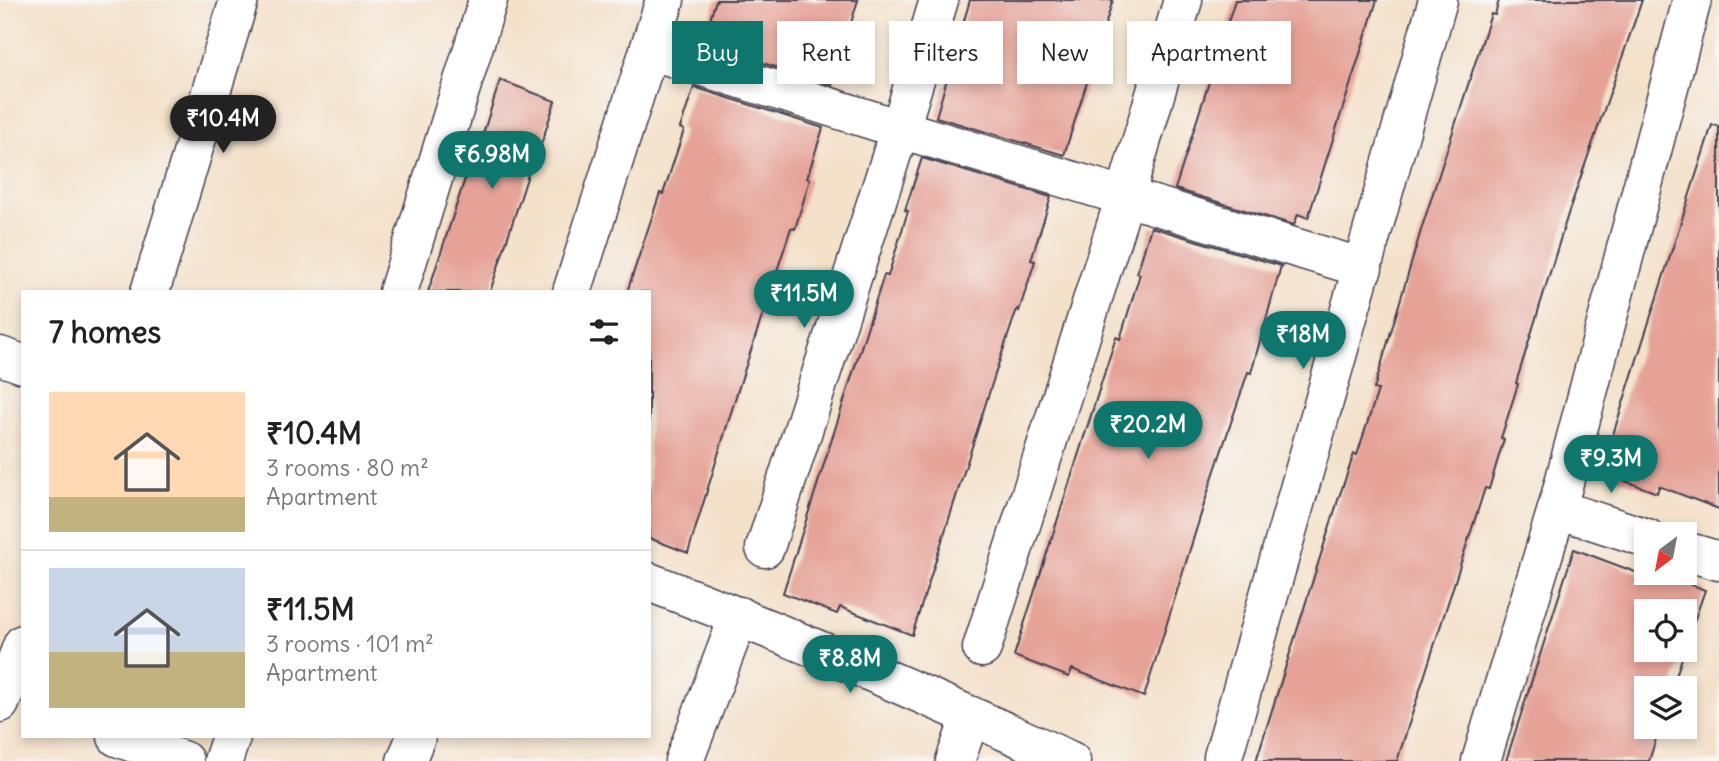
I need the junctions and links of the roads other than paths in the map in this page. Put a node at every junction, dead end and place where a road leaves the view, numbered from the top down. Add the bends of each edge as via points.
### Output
1 (239, 0) edge
2 (488, 0) edge
3 (665, 0) edge
4 (939, 0) edge
5 (1184, 0) edge
6 (1438, 0) edge
7 (1692, 0) edge
8 (649, 50) junction
9 (900, 129) junction
10 (1125, 197) junction
11 (1363, 268) junction
12 (150, 290) edge
13 (399, 290) edge
14 (573, 290) edge
15 (0, 356) edge
16 (21, 362) edge
17 (1556, 509) junction
18 (1634, 534) edge
19 (765, 548) dead end
20 (1698, 555) edge
21 (1719, 561) edge
22 (651, 583) edge
23 (739, 616) junction
24 (982, 648) dead end
25 (21, 652) edge
26 (9, 700) edge
27 (971, 716) junction
28 (120, 738) edge
29 (231, 738) edge
30 (416, 738) edge
31 (1223, 757) dead end
32 (184, 761) edge
33 (223, 761) edge
34 (406, 761) edge
35 (684, 761) edge
36 (955, 761) edge
37 (1071, 761) edge
38 (1481, 761) edge

1 - 12 street
2 - 13 street
3 - 8 street
4 - 9 street
5 - 10 street
6 - 11 street
7 - 17 street
8 - 9 street
8 - 14 street
9 - 10 street
9 - 19 street
10 - 11 street
10 - 24 street
11 - 31 street
15 - 16 street
17 - 18 street
17 - 38 street
20 - 21 street
22 - 23 street
23 - 27 street
23 - 35 street
25 - 26 street
27 - 36 street
27 - 37 street
28 - 32 street
29 - 33 street
30 - 34 street

